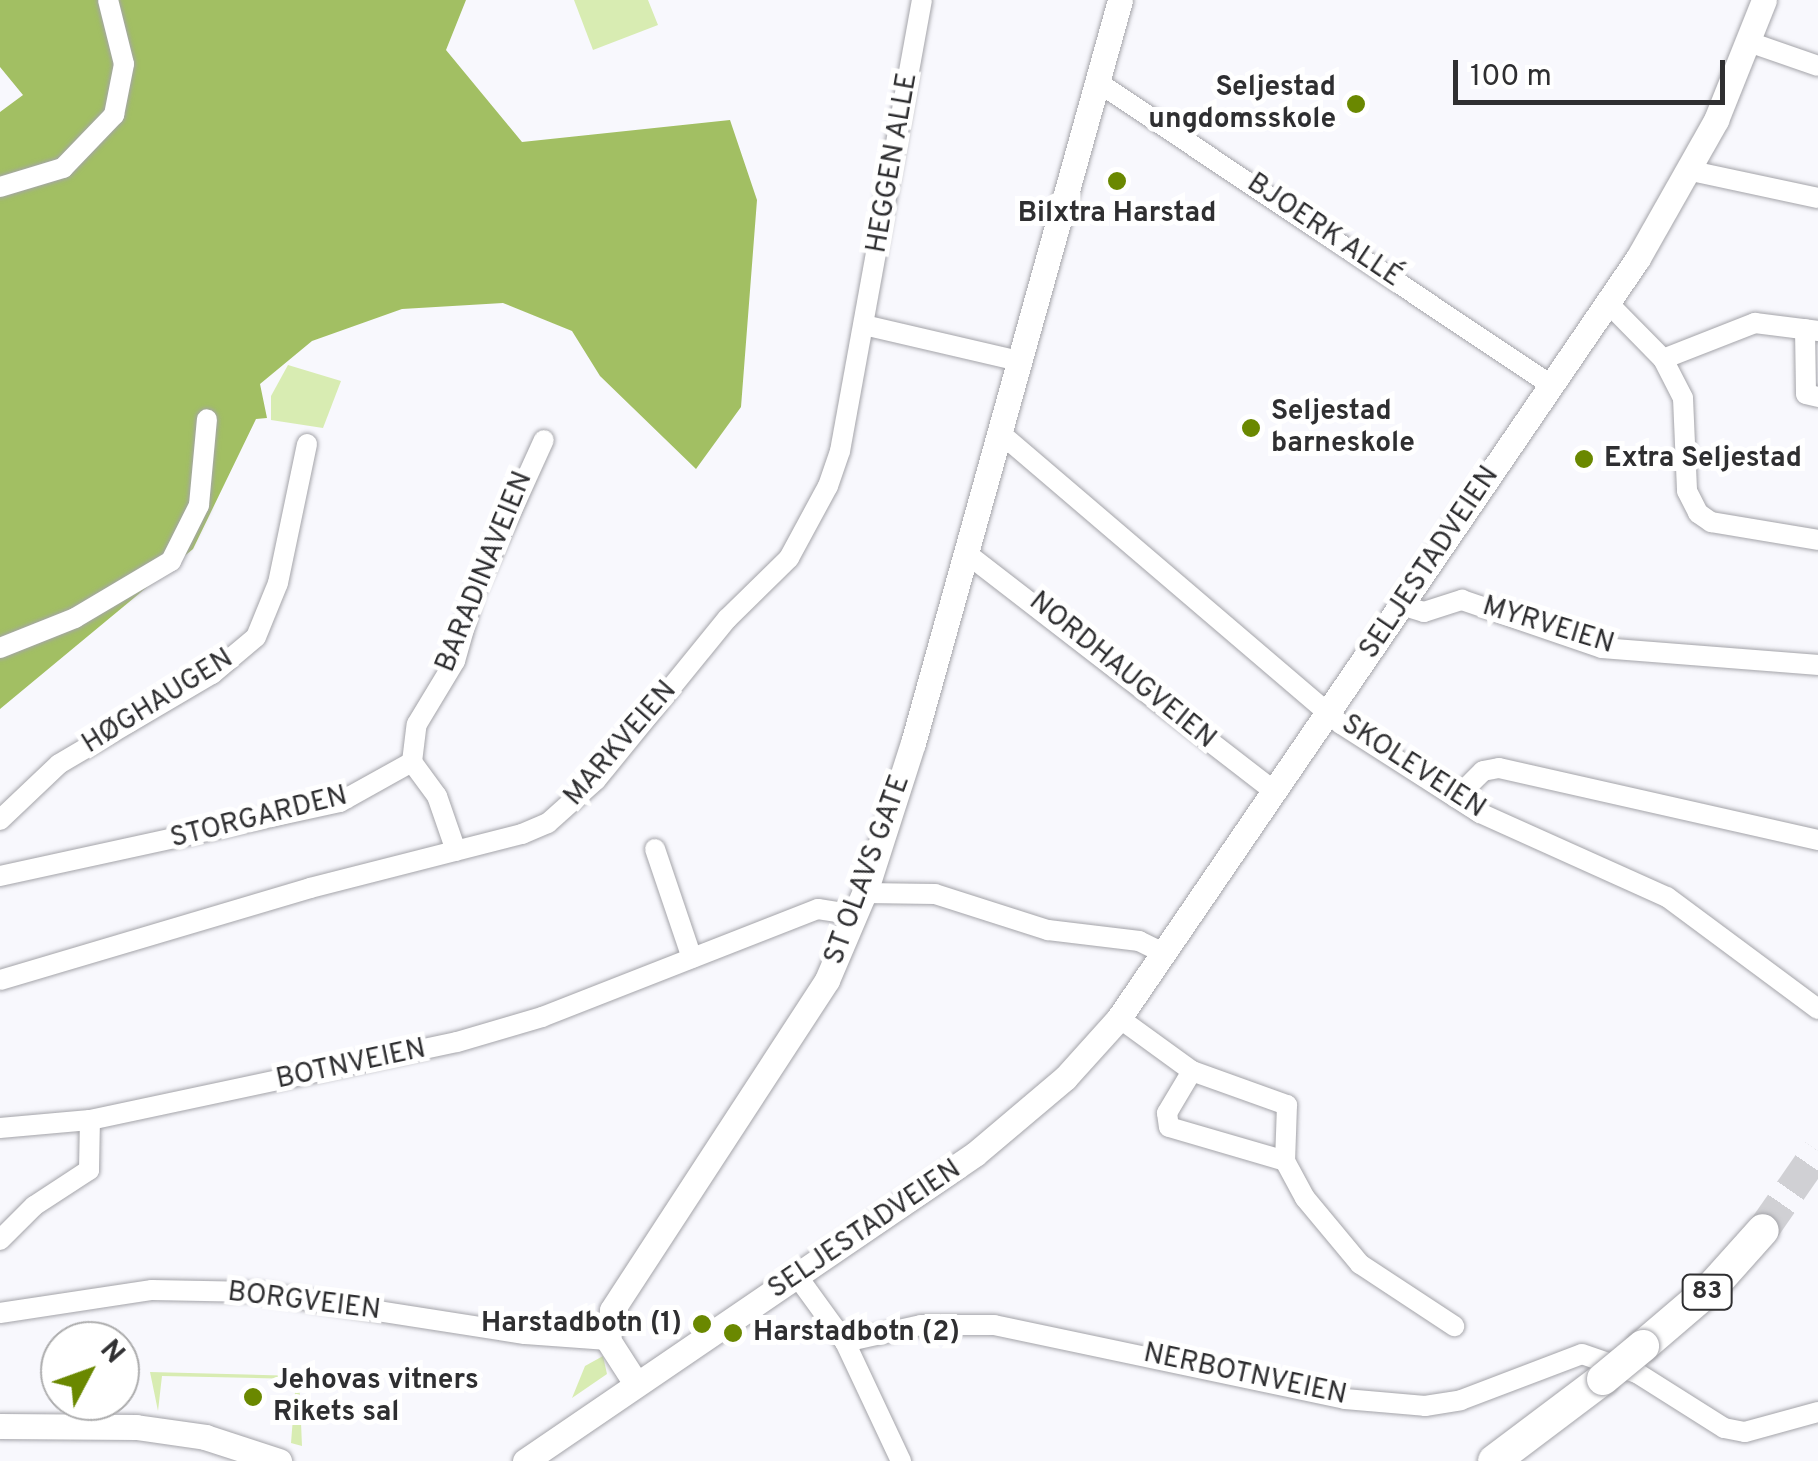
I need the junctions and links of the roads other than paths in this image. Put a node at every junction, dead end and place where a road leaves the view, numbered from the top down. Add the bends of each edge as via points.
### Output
1 (108, 0) edge
2 (922, 0) edge
3 (1120, 0) edge
4 (1764, 0) edge
5 (1749, 42) junction
6 (1818, 66) edge
7 (1096, 81) junction
8 (1692, 170) junction
9 (0, 187) edge
10 (1818, 198) edge
11 (1608, 303) junction
12 (864, 325) junction
13 (1812, 330) edge
14 (1664, 359) junction
15 (1019, 361) junction
16 (1551, 385) junction
17 (1818, 397) edge
18 (207, 419) dead end
19 (999, 432) junction
20 (544, 440) dead end
21 (307, 444) dead end
22 (1818, 540) edge
23 (966, 553) junction
24 (1402, 605) junction
25 (0, 648) edge
26 (1818, 665) edge
27 (1330, 712) junction
28 (412, 762) junction
29 (1276, 793) junction
30 (1456, 798) junction
31 (0, 820) edge
32 (1818, 840) edge
33 (656, 849) dead end
34 (456, 851) junction
35 (0, 876) edge
36 (860, 904) junction
37 (1166, 954) junction
38 (692, 958) junction
39 (0, 980) edge
40 (1818, 1010) edge
41 (1119, 1018) junction
42 (1192, 1071) junction
43 (90, 1120) junction
44 (0, 1128) edge
45 (1285, 1161) junction
46 (1763, 1230) tunnel mouth
47 (0, 1240) edge
48 (797, 1276) junction
49 (0, 1313) edge
50 (1454, 1326) dead end
51 (608, 1340) junction
52 (845, 1342) junction
53 (1640, 1360) junction
54 (635, 1382) junction
55 (1818, 1412) edge
56 (0, 1426) edge
57 (279, 1461) edge
58 (524, 1461) edge
59 (902, 1461) edge
60 (1494, 1461) edge

1 - 9 street via 124,64 114,115 63,168
2 - 12 street, HEGGEN ALLE
3 - 7 street, ST OLAVS GATE
4 - 5 street, SELJESTADVEIEN
5 - 6 street
5 - 8 street, SELJESTADVEIEN
7 - 15 street, ST OLAVS GATE
7 - 16 street, BJOERK ALLÉ
8 - 10 street
8 - 11 street, SELJESTADVEIEN
11 - 14 street
11 - 16 street, SELJESTADVEIEN
12 - 15 street
12 - 34 street, MARKVEIEN via 840,452 789,558 727,619 561,813 535,830
13 - 14 street via 1755,322
13 - 17 street via 1806,394
14 - 22 street via 1683,398 1688,491 1698,513 1711,522
15 - 19 street, ST OLAVS GATE
16 - 24 street, SELJESTADVEIEN
18 - 25 street via 199,505 171,560 76,618
19 - 23 street, ST OLAVS GATE
19 - 27 street, SKOLEVEIEN
20 - 28 street, BARADINAVEIEN via 474,594 456,660 417,724
21 - 31 street, HØGHAUGEN via 278,583 256,637 202,680 59,764
23 - 29 street, NORDHAUGVEIEN
23 - 36 street, ST OLAVS GATE
24 - 26 street, MYRVEIEN via 1424,612 1462,600 1602,648
24 - 27 street, SELJESTADVEIEN
27 - 29 street, SELJESTADVEIEN
27 - 30 street, SKOLEVEIEN
28 - 34 street via 437,796
28 - 35 street, STORGARDEN via 340,802
29 - 37 street, SELJESTADVEIEN
30 - 32 street via 1483,770 1498,768
30 - 40 street, SKOLEVEIEN via 1667,897
33 - 38 street
34 - 39 street, MARKVEIEN
36 - 37 street, BOTNVEIEN via 916,891 988,907 1048,930 1139,940
36 - 38 street, BOTNVEIEN via 818,909
36 - 51 street, ST OLAVS GATE via 828,980 612,1310
37 - 41 street, SELJESTADVEIEN
38 - 43 street, BOTNVEIEN via 457,1042
41 - 42 street
41 - 48 street, SELJESTADVEIEN via 1066,1078 999,1136
42 - 45 street via 1287,1105
42 - 45 street via 1168,1113 1169,1127
43 - 44 street, BOTNVEIEN
43 - 47 street via 89,1170 34,1206
45 - 50 street via 1305,1198 1360,1264
46 - 53 highway, 83
48 - 52 street
48 - 54 street, SELJESTADVEIEN
49 - 51 street, BORGVEIEN via 152,1290 256,1292 525,1334
51 - 54 street
52 - 53 street, NERBOTNVEIEN via 921,1325 994,1325 1325,1395 1426,1406 1462,1400 1582,1354
52 - 59 street
53 - 55 street via 1707,1419 1745,1432
53 - 60 highway, 83, bridge via 1603,1379
54 - 58 street, SELJESTADVEIEN
56 - 57 street via 136,1427 205,1438

